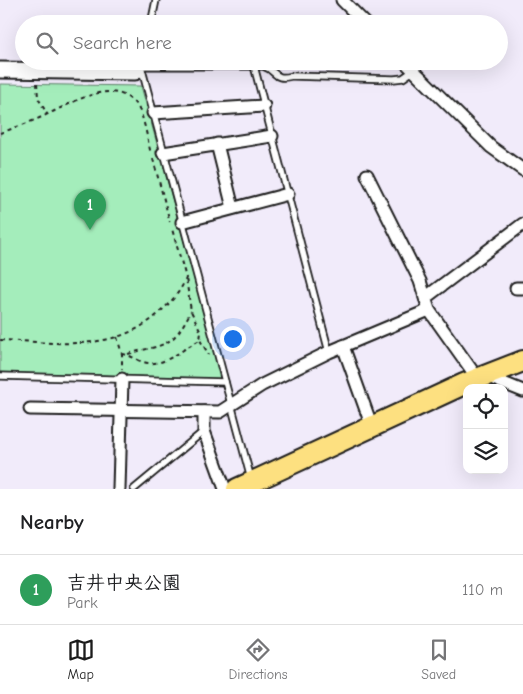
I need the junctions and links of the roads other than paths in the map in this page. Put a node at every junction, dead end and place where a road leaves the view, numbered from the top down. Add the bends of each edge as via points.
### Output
1 (156, 0) edge
2 (342, 0) edge
3 (153, 15) edge
4 (357, 15) edge
5 (0, 70) edge
6 (15, 70) edge
7 (140, 70) edge
8 (255, 70) edge
9 (272, 70) edge
10 (413, 71) joint
11 (264, 106) junction
12 (153, 113) junction
13 (272, 136) junction
14 (217, 144) junction
15 (163, 153) junction
16 (523, 170) edge
17 (367, 175) dead end
18 (288, 194) junction
19 (233, 208) junction
20 (182, 222) junction
21 (523, 224) edge
22 (426, 298) junction
23 (429, 310) junction
24 (343, 346) junction
25 (329, 352) junction
26 (523, 361) edge
27 (0, 376) edge
28 (482, 377) junction
29 (122, 379) junction
30 (225, 382) junction
31 (523, 391) edge
32 (231, 405) junction
33 (30, 409) dead end
34 (121, 411) junction
35 (204, 412) junction
36 (372, 427) junction
37 (204, 430) junction
38 (245, 486) edge
39 (119, 489) edge
40 (134, 489) edge
41 (225, 489) edge

1 - 3 lane
2 - 4 street
5 - 6 street
7 - 12 lane
8 - 11 lane
9 - 10 lane via 283,79 292,76 394,79
10 - 16 street via 491,148
11 - 12 street
11 - 13 lane
12 - 15 lane
13 - 14 street
13 - 18 lane
14 - 15 street
14 - 19 street
15 - 20 lane
17 - 22 street
18 - 19 street
18 - 25 lane
19 - 20 street
20 - 30 lane
21 - 22 street
22 - 23 street
23 - 24 street
23 - 28 street
24 - 25 street
24 - 36 street
25 - 32 street via 262,385
26 - 28 highway
27 - 29 lane
28 - 31 street
28 - 36 highway
29 - 30 lane
29 - 34 street
30 - 32 lane
32 - 35 street via 220,412
32 - 38 lane
33 - 34 street
34 - 35 street
34 - 39 street
35 - 37 street
36 - 38 highway
37 - 40 lane
37 - 41 street

